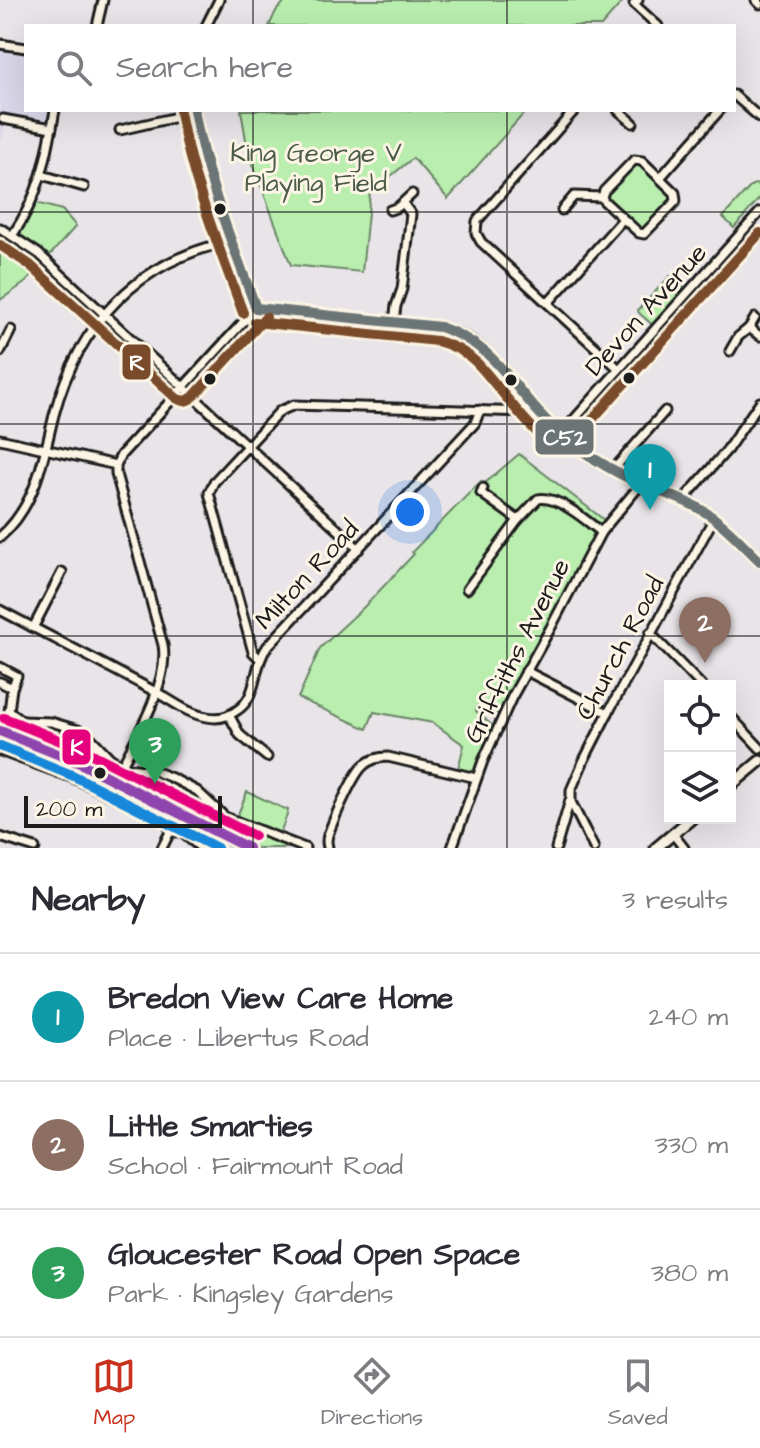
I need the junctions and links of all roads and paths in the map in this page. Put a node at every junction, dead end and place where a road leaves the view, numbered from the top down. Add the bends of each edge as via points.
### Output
1 (103, 0) edge
2 (219, 0) edge
3 (636, 2) edge
4 (97, 24) edge
5 (207, 24) edge
6 (653, 24) edge
7 (0, 44) edge
8 (24, 48) edge
9 (736, 97) edge
10 (55, 112) edge
11 (190, 112) edge
12 (194, 112) edge
13 (573, 112) edge
14 (620, 112) edge
15 (718, 112) edge
16 (760, 118) edge
17 (3, 119) dead end
18 (633, 123) dead end
19 (52, 128) junction
20 (120, 130) dead end
21 (42, 175) junction
22 (660, 178) junction
23 (84, 187) dead end
24 (412, 194) dead end
25 (602, 197) junction
26 (403, 203) junction
27 (390, 210) dead end
28 (562, 210) dead end
29 (760, 212) edge
30 (623, 219) junction
31 (0, 228) edge
32 (12, 236) junction
33 (232, 241) junction
34 (548, 303) junction
35 (256, 308) junction
36 (103, 314) junction
37 (755, 318) dead end
38 (394, 322) junction
39 (749, 328) junction
40 (11, 330) dead end
41 (760, 336) edge
42 (730, 351) dead end
43 (0, 352) edge
44 (619, 369) junction
45 (184, 387) junction
46 (760, 402) edge
47 (533, 408) junction
48 (480, 410) junction
49 (665, 411) dead end
50 (561, 434) junction
51 (0, 439) edge
52 (248, 447) junction
53 (46, 449) junction
54 (116, 465) junction
55 (613, 470) junction
56 (641, 484) junction
57 (483, 488) dead end
58 (683, 500) junction
59 (714, 518) junction
60 (518, 520) junction
61 (601, 532) junction
62 (0, 537) edge
63 (359, 549) junction
64 (760, 561) edge
65 (62, 572) dead end
66 (467, 589) dead end
67 (0, 610) edge
68 (33, 628) junction
69 (650, 633) junction
70 (260, 659) junction
71 (0, 667) edge
72 (526, 671) junction
73 (696, 680) edge
74 (0, 682) edge
75 (12, 688) junction
76 (157, 692) junction
77 (608, 713) junction
78 (229, 715) junction
79 (22, 721) junction
80 (736, 722) edge
81 (0, 731) edge
82 (18, 737) junction
83 (760, 748) edge
84 (0, 751) edge
85 (267, 757) dead end
86 (760, 761) edge
87 (122, 766) junction
88 (476, 778) junction
89 (114, 780) junction
90 (736, 781) edge
91 (570, 800) junction
92 (685, 824) edge
93 (170, 832) junction
94 (673, 834) junction
95 (0, 837) edge
96 (35, 848) edge
97 (162, 848) edge
98 (201, 848) edge
99 (248, 848) edge
100 (305, 848) edge
101 (328, 848) edge
102 (452, 848) edge
103 (556, 848) edge
104 (594, 848) edge
105 (656, 848) edge
106 (684, 848) edge

1 - 4 street
2 - 5 street
3 - 6 street
7 - 8 street
9 - 16 street
10 - 19 street
11 - 20 street
12 - 33 street via 203,158
13 - 34 street via 475,227 481,242
14 - 18 street
15 - 22 street
17 - 19 street
19 - 21 street
21 - 23 street
21 - 32 street
22 - 25 street via 634,160
22 - 30 street via 676,195 669,209 644,234
24 - 26 street
25 - 28 street via 574,196
25 - 30 street
26 - 27 street
26 - 38 street via 411,214
29 - 44 street, Devon Avenue
30 - 34 street
31 - 32 street
32 - 36 street
33 - 35 street
33 - 36 street via 159,268
34 - 44 street
35 - 38 street
35 - 45 street
36 - 45 street
36 - 53 street via 64,384
37 - 39 street
38 - 47 street via 440,327 470,338 489,353
39 - 41 street
39 - 42 street
40 - 43 street
44 - 50 street, Devon Avenue
45 - 52 street
45 - 54 street
46 - 58 street
47 - 48 street
47 - 50 street
48 - 52 street via 294,405 280,411
48 - 63 street, Milton Road via 475,423
49 - 55 street
50 - 55 street
51 - 53 street
52 - 63 street
52 - 70 street via 210,487 209,496 253,652
53 - 54 street
53 - 62 street via 25,508
54 - 76 street via 164,651
55 - 56 street
56 - 58 street
56 - 61 street, Griffiths Avenue
57 - 60 street via 481,493
58 - 59 street
59 - 64 street
59 - 69 street, Church Road
60 - 61 street via 533,502 546,498
60 - 66 street
61 - 72 street, Griffiths Avenue
63 - 70 street, Milton Road
65 - 68 street
67 - 68 street
68 - 76 street
69 - 73 street
69 - 77 street, Church Road
70 - 78 street, Milton Road via 249,698
71 - 75 street via 17,676
72 - 77 street
72 - 88 street, Griffiths Avenue
74 - 75 street
75 - 79 street via 9,711
76 - 78 street via 202,716
76 - 87 street
77 - 91 street, Church Road
78 - 85 street via 240,735
79 - 82 street
79 - 87 street via 78,730
80 - 83 street
81 - 82 highway
82 - 89 highway
84 - 93 street via 73,778 162,821
86 - 90 main road
87 - 89 street
87 - 100 street via 172,778 202,795 225,817
88 - 101 street via 388,757 373,759 359,771 328,836
88 - 102 street, Griffiths Avenue
89 - 99 highway
91 - 103 street, Church Road
91 - 104 street
92 - 94 main road
93 - 97 street
93 - 98 street via 181,832
94 - 105 main road
94 - 106 street
95 - 96 street

